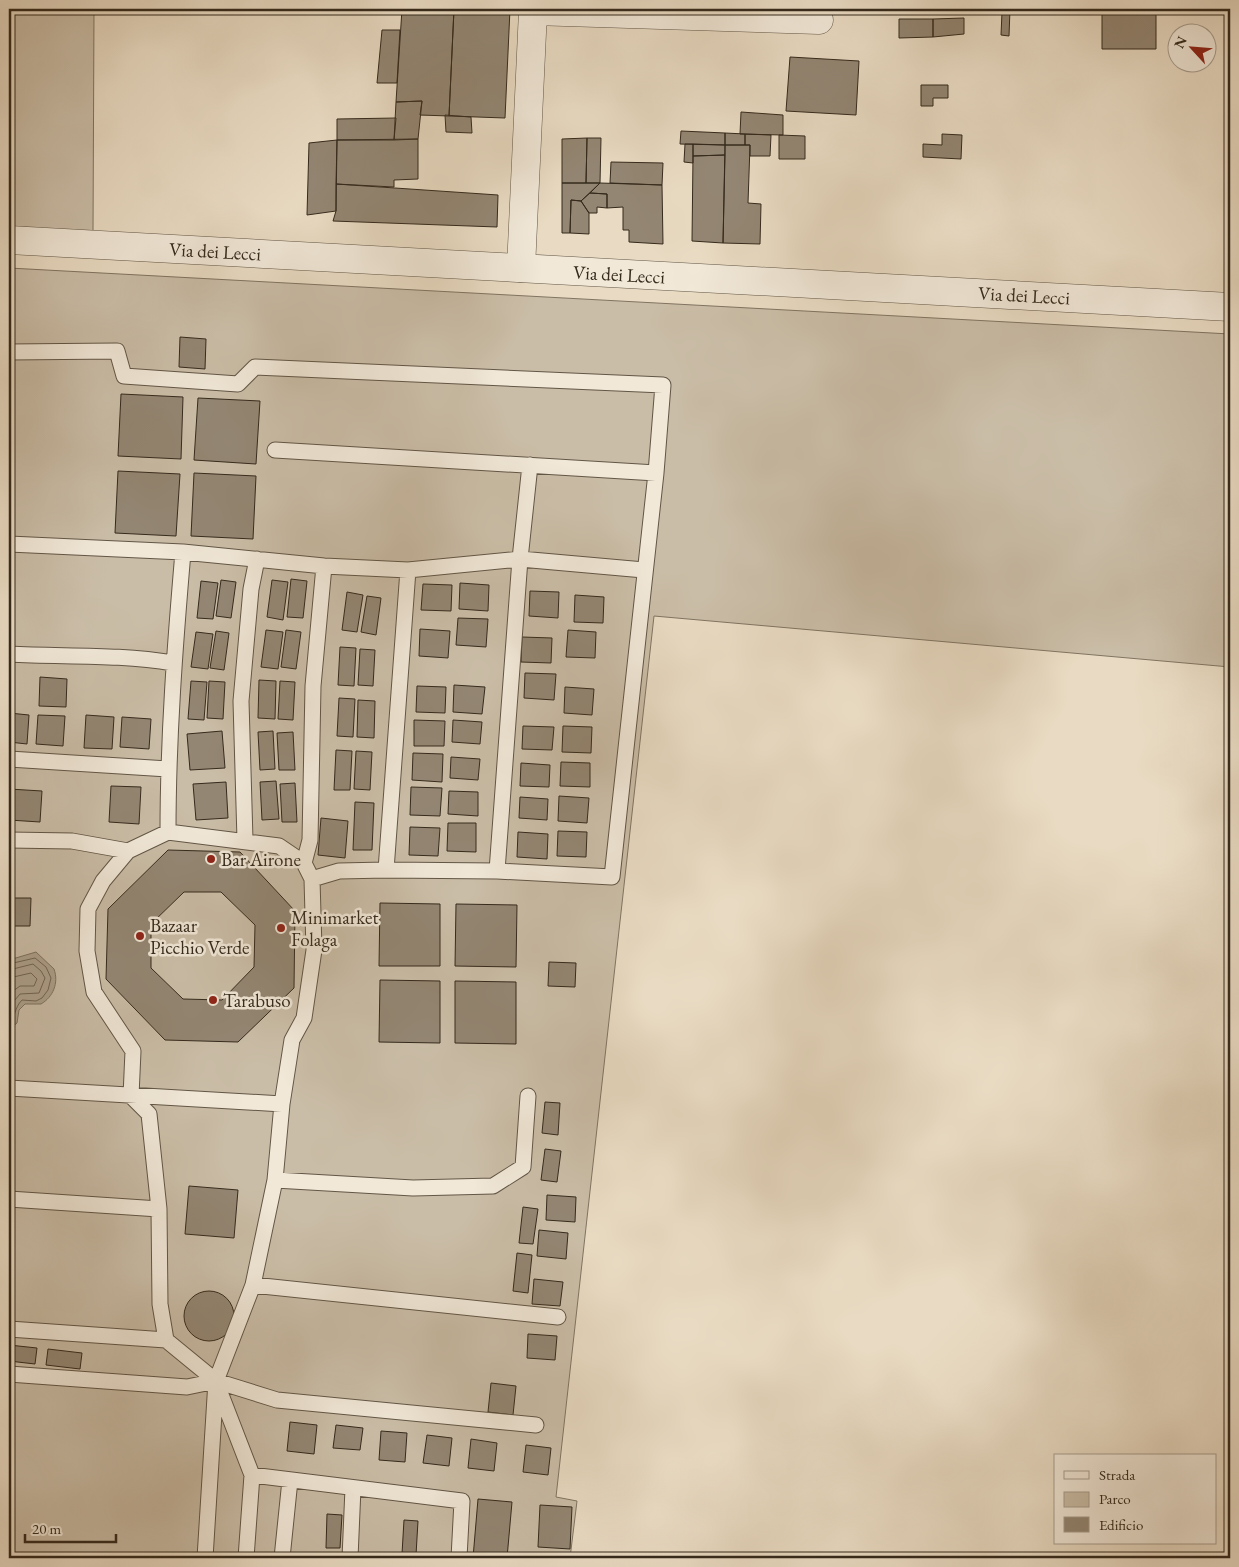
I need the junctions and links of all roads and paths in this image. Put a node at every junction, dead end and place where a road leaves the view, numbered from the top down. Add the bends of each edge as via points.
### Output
1 (819, 20) dead end
2 (9, 240) edge
3 (521, 268) junction
4 (1230, 307) edge
5 (9, 352) edge
6 (275, 450) dead end
7 (530, 465) junction
8 (656, 473) junction
9 (9, 544) edge
10 (183, 552) junction
11 (257, 559) junction
12 (520, 559) junction
13 (324, 566) junction
14 (408, 570) junction
15 (644, 570) junction
16 (9, 654) edge
17 (173, 663) junction
18 (9, 759) edge
19 (168, 769) junction
20 (168, 832) junction
21 (9, 840) edge
22 (245, 840) junction
23 (128, 850) junction
24 (304, 862) junction
25 (386, 870) junction
26 (497, 871) junction
27 (312, 879) junction
28 (9, 1088) edge
29 (131, 1096) junction
30 (528, 1096) dead end
31 (282, 1104) junction
32 (275, 1180) junction
33 (9, 1199) edge
34 (160, 1209) junction
35 (253, 1285) junction
36 (558, 1317) dead end
37 (9, 1329) edge
38 (166, 1340) junction
39 (9, 1374) edge
40 (216, 1381) junction
41 (536, 1426) dead end
42 (252, 1476) junction
43 (290, 1480) junction
44 (353, 1488) junction
45 (204, 1558) edge
46 (246, 1558) edge
47 (282, 1558) edge
48 (350, 1558) edge
49 (459, 1558) edge

1 - 3 street via 533,11
2 - 3 street, Via dei Lecci
3 - 4 street, Via dei Lecci
5 - 8 lane via 117,351 124,376 238,384 255,367 663,385
6 - 7 lane
7 - 8 lane
7 - 12 lane
8 - 15 lane
9 - 10 lane
10 - 11 lane
10 - 17 lane
11 - 13 lane
11 - 22 lane via 240,701
12 - 14 lane
12 - 15 lane
12 - 26 lane
13 - 14 lane
13 - 24 lane via 314,686 310,840
14 - 25 lane
15 - 26 lane via 612,877
16 - 17 lane via 136,657
17 - 19 lane
18 - 19 lane
19 - 20 lane
20 - 22 lane
20 - 23 lane
21 - 23 lane via 72,841
22 - 24 lane via 279,846
23 - 29 lane via 103,881 88,909 87,951 94,992 133,1051
24 - 27 lane
25 - 26 lane
25 - 27 lane via 339,871
27 - 31 lane via 314,950 304,1018 292,1040
28 - 29 lane
29 - 31 lane
29 - 34 lane via 149,1114
30 - 32 lane via 523,1167 493,1186 413,1188
31 - 32 lane
32 - 35 lane
33 - 34 lane
34 - 38 lane via 160,1304
35 - 36 lane
35 - 40 lane
37 - 38 lane
38 - 40 lane
39 - 40 lane via 187,1387
40 - 41 lane via 277,1400
40 - 42 lane
40 - 45 lane
42 - 43 lane
42 - 46 lane
43 - 44 lane
43 - 47 lane
44 - 48 lane
44 - 49 lane via 462,1501

